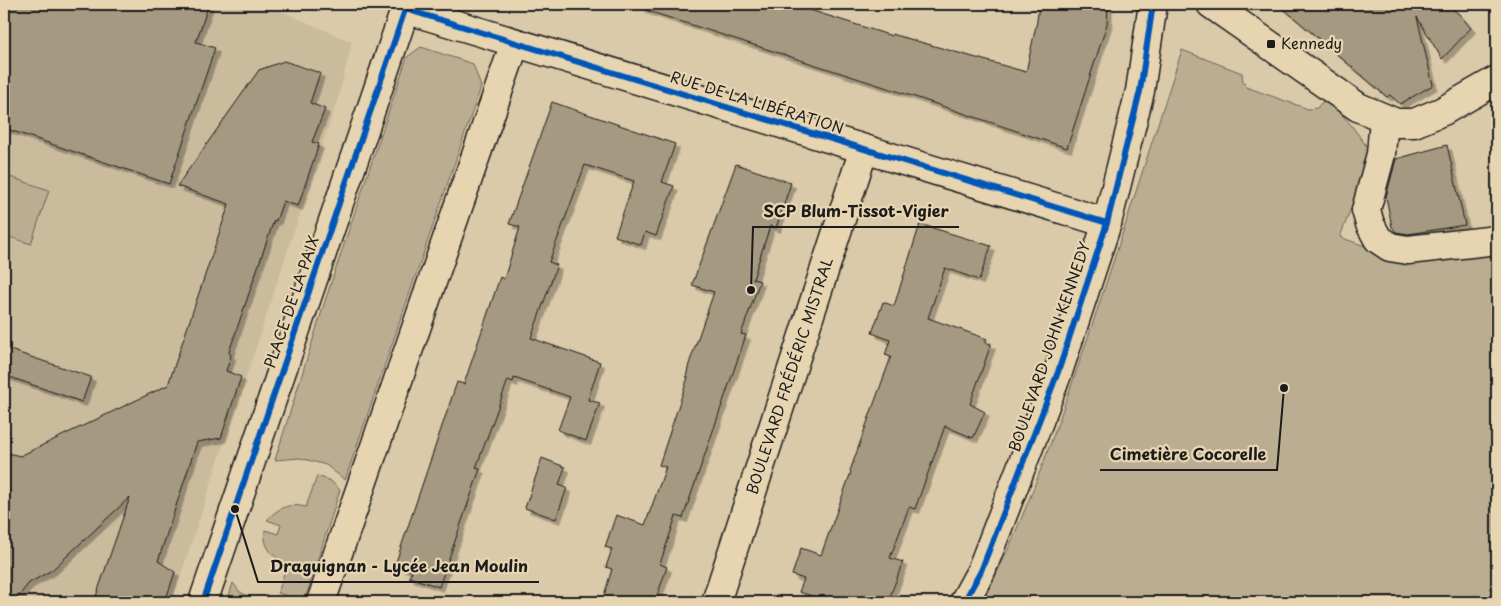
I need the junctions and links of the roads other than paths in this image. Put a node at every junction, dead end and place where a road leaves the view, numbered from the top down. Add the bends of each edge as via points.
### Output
1 (1153, 4) edge
2 (1211, 4) edge
3 (406, 6) edge
4 (516, 43) junction
5 (1497, 80) edge
6 (1384, 119) junction
7 (864, 149) junction
8 (1107, 223) junction
9 (1497, 240) edge
10 (203, 602) edge
11 (321, 602) edge
12 (716, 602) edge
13 (964, 602) edge

1 - 8 street, BOULEVARD JOHN KENNEDY via 1140,91
2 - 6 street via 1358,107
3 - 4 street, RUE DE LA LIBÉRATION
3 - 10 street, PLACE DE LA PAIX
4 - 7 street, RUE DE LA LIBÉRATION
4 - 11 street
5 - 6 street via 1443,111 1414,123
6 - 9 street via 1381,154 1366,210 1378,239 1390,247 1408,250
7 - 8 street, RUE DE LA LIBÉRATION
7 - 12 street, BOULEVARD FRÉDÉRIC MISTRAL
8 - 13 street, BOULEVARD JOHN KENNEDY via 1058,372 981,570

